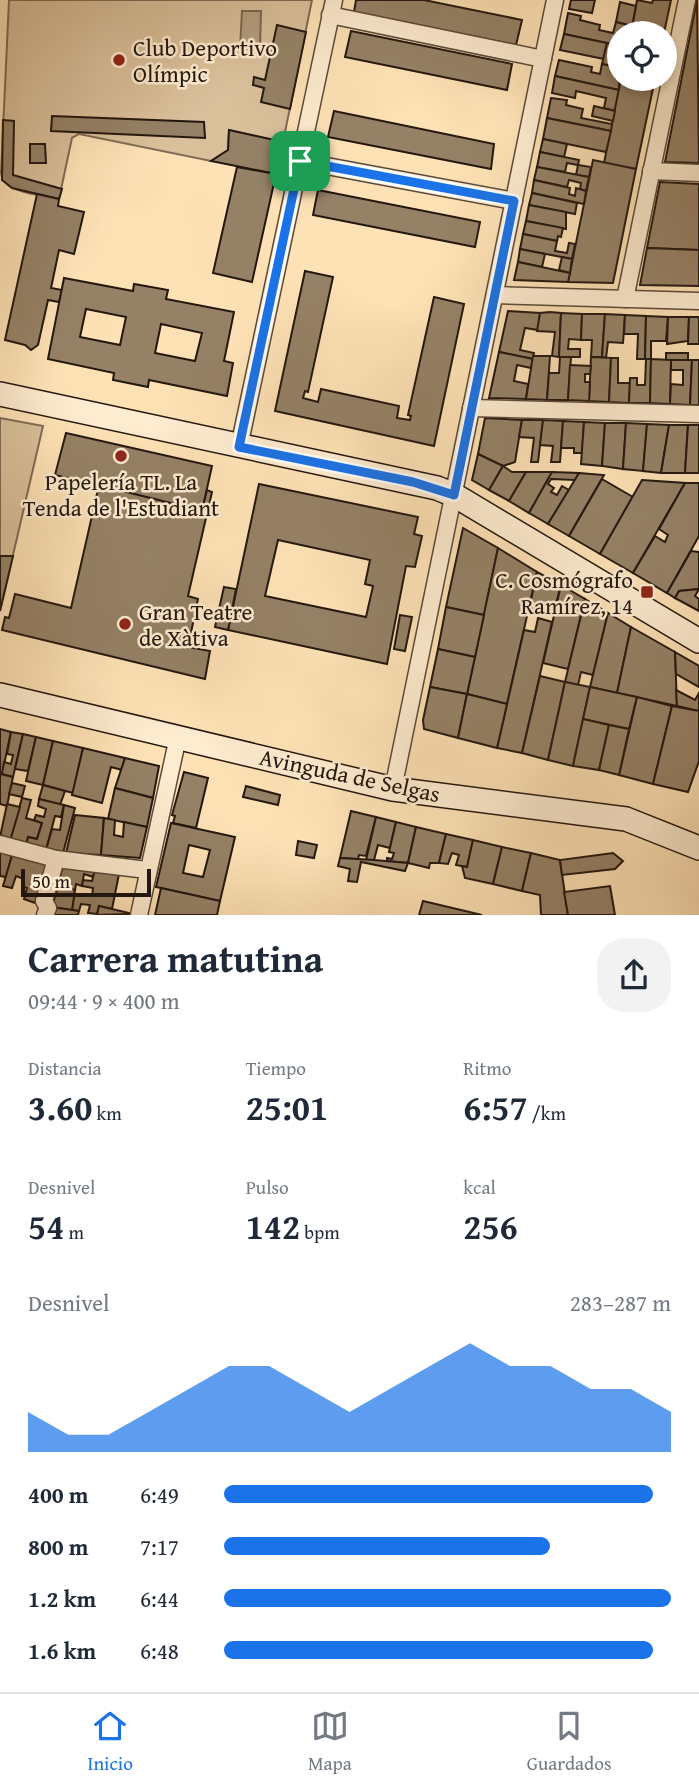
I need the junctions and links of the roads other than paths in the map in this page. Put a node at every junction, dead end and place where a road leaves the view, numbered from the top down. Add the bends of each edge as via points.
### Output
1 (555, 0) edge
2 (687, 0) edge
3 (332, 7) edge
4 (543, 59) junction
5 (300, 161) junction
6 (651, 171) junction
7 (699, 173) edge
8 (514, 201) junction
9 (495, 295) junction
10 (625, 299) junction
11 (699, 301) edge
12 (0, 394) edge
13 (471, 408) junction
14 (699, 414) edge
15 (239, 447) junction
16 (454, 495) junction
17 (699, 641) edge
18 (0, 695) edge
19 (178, 737) junction
20 (393, 789) junction
21 (0, 844) edge
22 (699, 848) edge
23 (56, 859) junction
24 (147, 870) junction
25 (45, 908) edge
26 (139, 915) edge

1 - 4 street
2 - 6 street
3 - 4 street
3 - 5 street
4 - 8 street
5 - 8 street
5 - 15 street
6 - 7 street
6 - 10 street
8 - 9 street
9 - 10 street
9 - 13 street
10 - 11 street
12 - 15 street
13 - 14 street
13 - 16 street
15 - 16 street via 413,482
16 - 17 street
16 - 20 street
18 - 19 street, Avinguda de Selgas
19 - 20 street, Avinguda de Selgas
19 - 24 street
20 - 22 street, Avinguda de Selgas via 606,815
21 - 23 street
23 - 24 street
23 - 25 street
24 - 26 street

